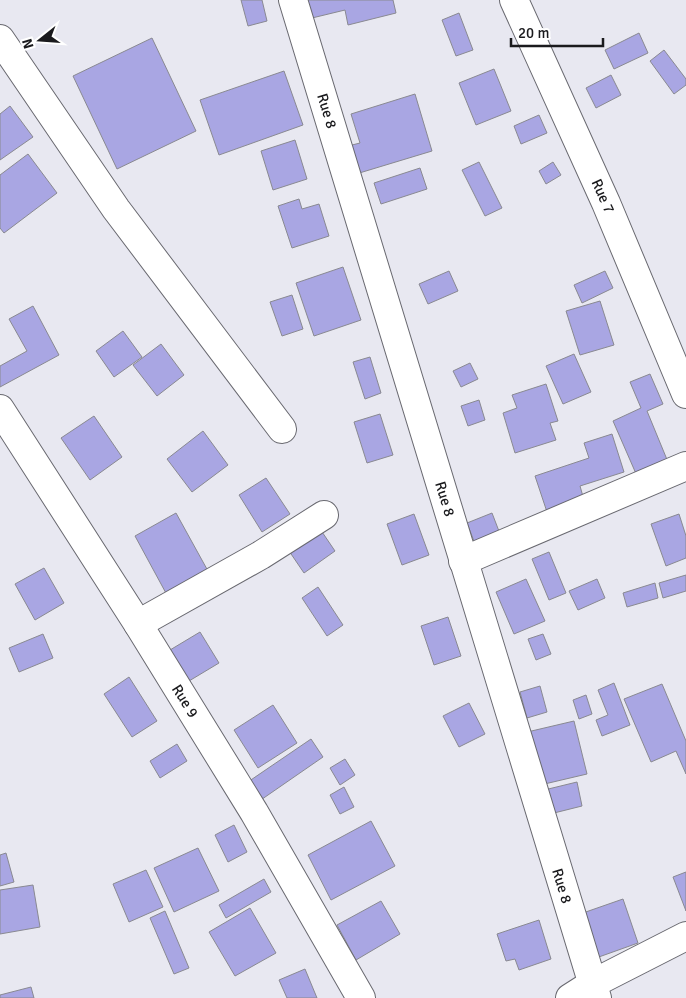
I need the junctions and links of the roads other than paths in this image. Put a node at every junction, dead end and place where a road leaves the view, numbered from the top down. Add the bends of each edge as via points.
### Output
1 (293, 0) edge
2 (514, 0) edge
3 (0, 39) edge
4 (686, 394) edge
5 (0, 409) edge
6 (282, 429) dead end
7 (686, 466) edge
8 (324, 516) dead end
9 (463, 561) junction
10 (138, 624) junction
11 (686, 936) edge
12 (586, 993) edge
13 (361, 998) edge

1 - 9 street, Rue 8
2 - 4 street, Rue 7 via 606,203
3 - 6 street via 116,209
5 - 10 street, Rue 9
7 - 9 street
8 - 10 street
9 - 12 street, Rue 8
10 - 13 street, Rue 9 via 254,812
11 - 12 street

